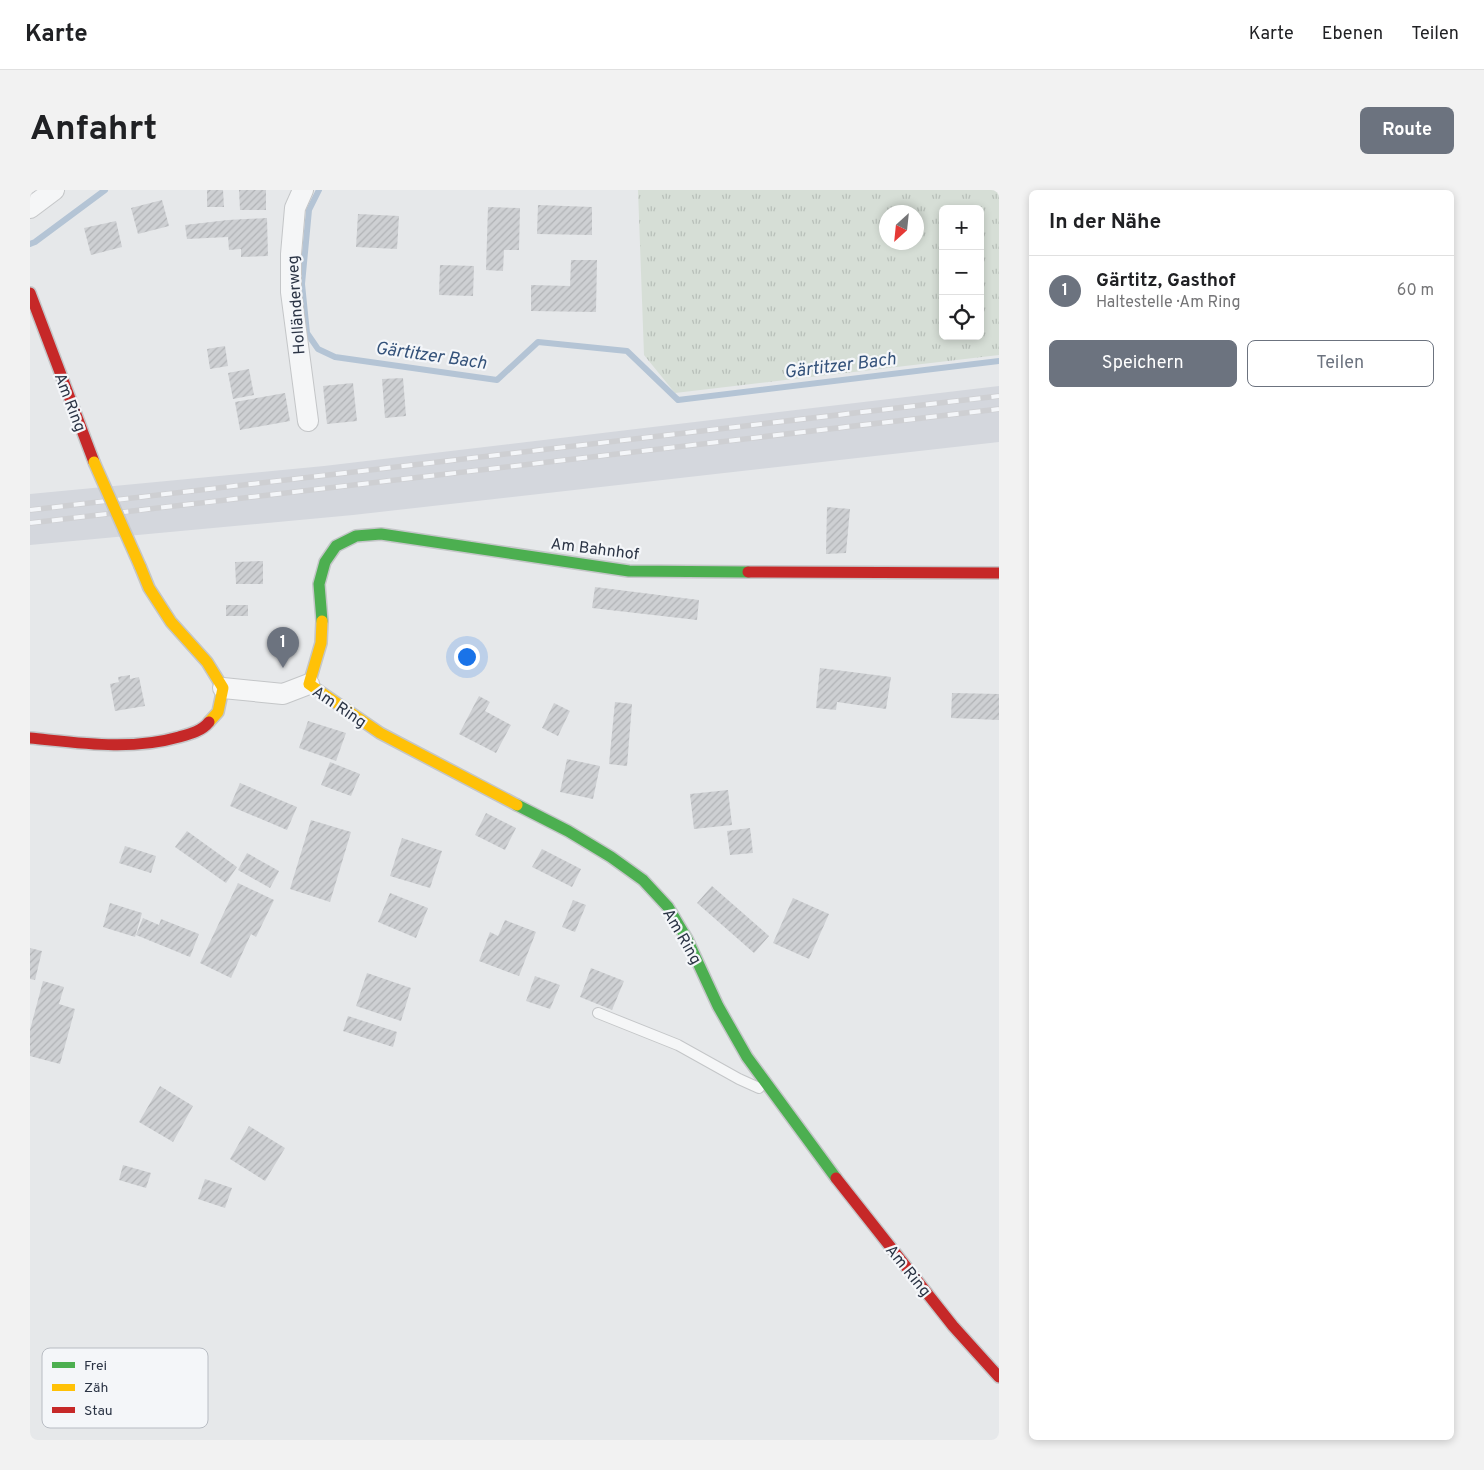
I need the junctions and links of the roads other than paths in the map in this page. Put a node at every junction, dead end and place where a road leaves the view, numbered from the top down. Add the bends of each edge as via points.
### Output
1 (54, 190) edge
2 (303, 190) edge
3 (30, 208) edge
4 (30, 293) edge
5 (308, 421) dead end
6 (999, 573) edge
7 (309, 684) junction
8 (223, 688) junction
9 (30, 738) edge
10 (598, 1013) dead end
11 (774, 1095) junction
12 (999, 1378) edge

1 - 3 street
2 - 5 street, Holländerweg via 295,208 291,292
4 - 8 street, Am Ring, bridge via 94,462 149,588 171,622 207,662
6 - 7 street, Am Bahnhof via 629,571 381,534 356,536 336,546 324,562 319,584 320,643
7 - 8 street, Am Ring via 283,694
7 - 11 street, Am Ring via 380,733 568,831 643,880 668,907 687,939 718,1006 747,1057
8 - 9 street via 218,712 206,726 190,734 158,742 114,746
10 - 11 lane via 678,1045
11 - 12 street, Am Ring via 867,1219

